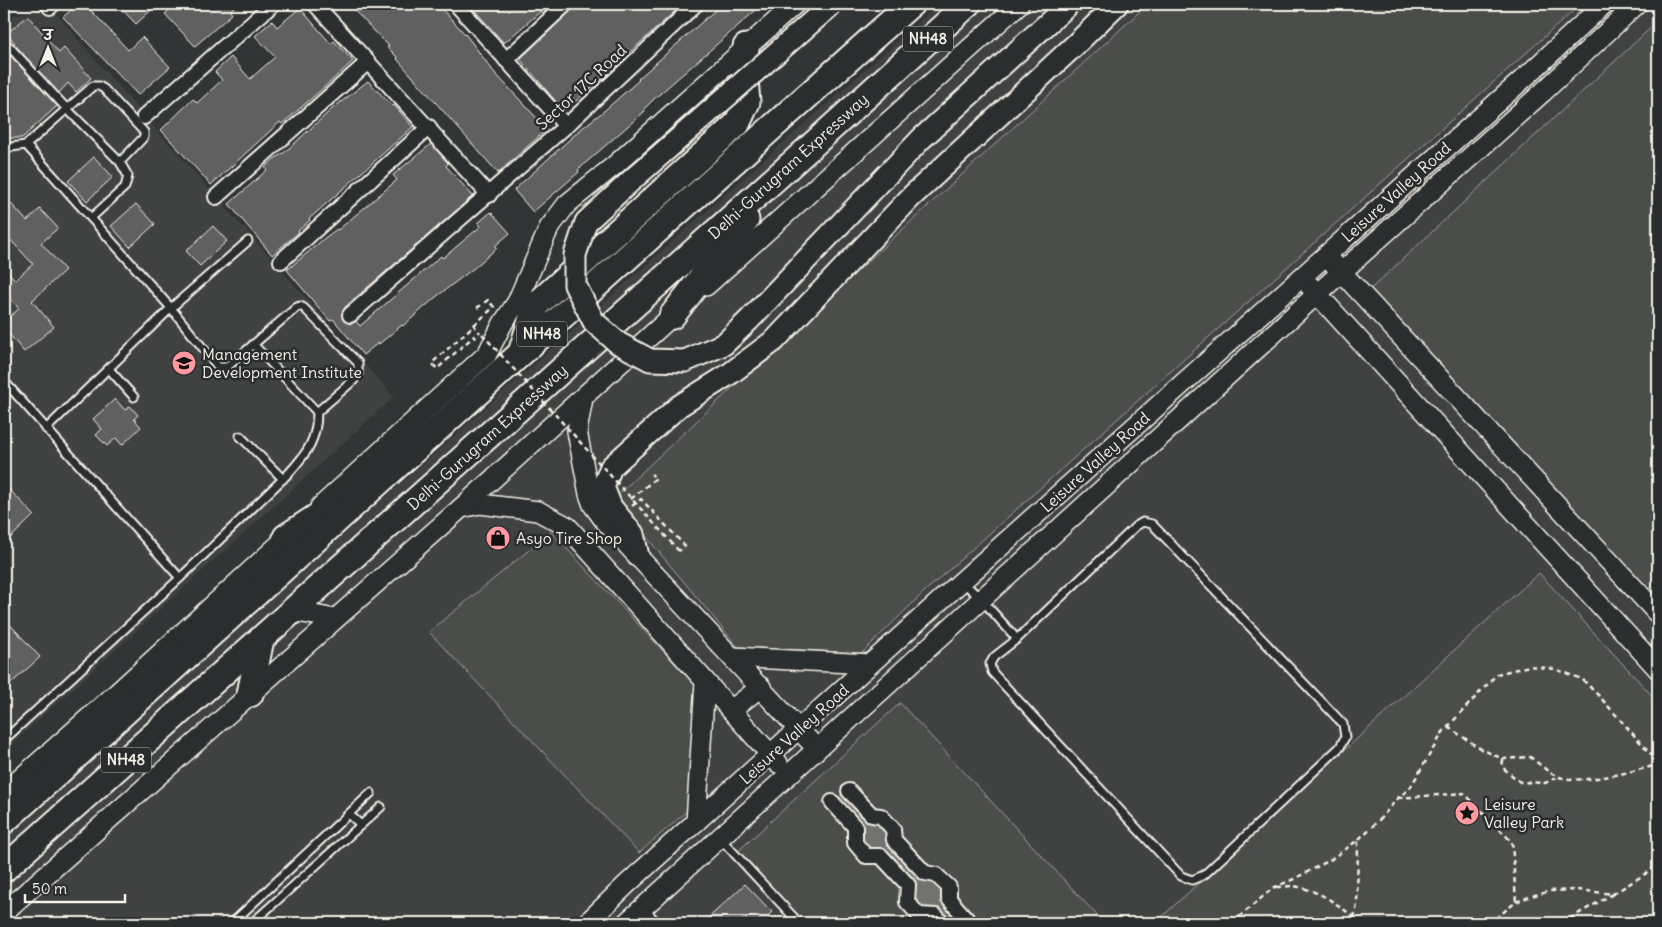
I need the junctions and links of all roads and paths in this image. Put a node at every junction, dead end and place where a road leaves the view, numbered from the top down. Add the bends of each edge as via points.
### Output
1 (273, 4) edge
2 (315, 4) edge
3 (456, 4) edge
4 (566, 4) edge
5 (696, 4) edge
6 (794, 4) edge
7 (832, 4) edge
8 (910, 4) edge
9 (968, 4) edge
10 (1019, 4) edge
11 (1069, 4) edge
12 (1117, 4) edge
13 (1604, 4) edge
14 (1637, 4) edge
15 (4, 41) edge
16 (746, 47) junction
17 (506, 60) junction
18 (368, 62) junction
19 (67, 109) junction
20 (144, 117) dead end
21 (566, 126) junction
22 (429, 127) junction
23 (26, 145) junction
24 (4, 148) edge
25 (120, 162) junction
26 (786, 169) junction
27 (489, 195) junction
28 (216, 197) dead end
29 (91, 218) junction
30 (248, 241) dead end
31 (1325, 255) junction
32 (281, 261) dead end
33 (1342, 272) junction
34 (1302, 276) junction
35 (1317, 294) junction
36 (171, 308) junction
37 (477, 308) dead end
38 (350, 314) dead end
39 (672, 316) junction
40 (473, 324) junction
41 (477, 339) dead end
42 (253, 344) junction
43 (520, 354) junction
44 (109, 369) junction
45 (4, 381) edge
46 (134, 397) dead end
47 (583, 398) junction
48 (317, 412) junction
49 (46, 429) junction
50 (240, 436) dead end
51 (409, 455) junction
52 (651, 474) dead end
53 (283, 479) junction
54 (632, 499) junction
55 (632, 507) dead end
56 (461, 508) junction
57 (286, 537) junction
58 (638, 556) junction
59 (180, 578) junction
60 (962, 582) junction
61 (982, 600) junction
62 (293, 611) junction
63 (1658, 614) edge
64 (335, 619) junction
65 (1017, 639) junction
66 (255, 645) junction
67 (733, 657) junction
68 (870, 664) junction
69 (1658, 669) edge
70 (706, 682) junction
71 (761, 687) junction
72 (250, 694) junction
73 (731, 710) junction
74 (1448, 727) junction
75 (800, 728) junction
76 (4, 740) edge
77 (817, 749) junction
78 (771, 754) junction
79 (1503, 759) junction
80 (1658, 764) edge
81 (789, 775) junction
82 (1558, 777) junction
83 (849, 791) dead end
84 (4, 793) edge
85 (371, 793) dead end
86 (1398, 798) junction
87 (832, 802) dead end
88 (380, 807) dead end
89 (349, 814) junction
90 (4, 821) edge
91 (696, 822) junction
92 (361, 825) junction
93 (720, 838) junction
94 (1358, 840) junction
95 (1658, 866) edge
96 (4, 869) edge
97 (1273, 888) junction
98 (1613, 894) junction
99 (1516, 902) junction
100 (4, 912) edge
101 (646, 916) edge
102 (1354, 918) junction
103 (232, 923) edge
104 (252, 923) edge
105 (586, 923) edge
106 (626, 923) edge
107 (799, 923) edge
108 (942, 923) edge
109 (970, 923) edge
110 (1232, 923) edge
111 (1360, 923) edge
112 (1490, 923) edge
113 (1562, 923) edge

1 - 20 street
2 - 18 street
3 - 17 street
4 - 17 street
5 - 21 street, Sector 17C Road
6 - 16 street
7 - 11 main road, bridge via 586,222 575,255 575,285 594,322 618,343 650,360 685,361 724,344 921,139
8 - 43 highway, NH48
9 - 26 highway, Delhi-Gurugram Expressway / NH48
10 - 39 street
12 - 58 main road via 912,196 775,340 679,406 611,467 603,487 611,508 633,534
13 - 31 street, Leisure Valley Road
14 - 33 street, Leisure Valley Road
15 - 19 lane
16 - 43 highway via 747,102 737,124 536,304
16 - 57 street via 567,204 549,228 517,302 487,354
17 - 21 street
18 - 22 street
18 - 28 street
19 - 23 lane
19 - 25 lane
19 - 25 lane via 93,86 104,89 144,132 144,137
21 - 27 street, Sector 17C Road
22 - 27 street
22 - 32 street
23 - 24 lane
23 - 29 lane
25 - 29 lane via 128,176 125,187
26 - 39 highway
26 - 62 highway, Delhi-Gurugram Expressway / NH48
27 - 38 street, Sector 17C Road
29 - 36 lane
30 - 36 lane
31 - 33 street
31 - 34 street, Leisure Valley Road
33 - 35 street, Leisure Valley Road
33 - 63 street
34 - 35 street
34 - 60 street, Leisure Valley Road
35 - 61 street, Leisure Valley Road
35 - 69 street
36 - 42 lane via 218,367 227,367
36 - 44 lane
37 - 40 path via 488,300 494,307
39 - 47 street
40 - 41 path via 432,364 437,369 474,336
40 - 54 path, bridge
42 - 48 lane
42 - 48 lane via 300,306 358,364 354,380
43 - 51 highway, NH48
44 - 46 lane
44 - 49 lane
45 - 49 lane
47 - 56 street
47 - 58 street via 577,431 589,494 604,520
48 - 53 lane via 314,439 305,455
49 - 59 lane
50 - 53 lane
51 - 57 highway
51 - 90 highway, NH48
52 - 54 path via 656,478
53 - 59 lane
54 - 55 path, bridge via 638,505 661,532 679,551 685,546 641,499 636,503
56 - 64 street
56 - 70 street via 480,504 538,511 568,527
57 - 84 street
58 - 67 street
59 - 76 lane
60 - 61 lane
60 - 68 street, Leisure Valley Road
61 - 65 lane
61 - 77 street, Leisure Valley Road
62 - 64 street
62 - 66 highway, Delhi-Gurugram Expressway / NH48
64 - 72 street
65 - 65 lane via 994,657 990,664 992,672 1181,876 1192,880 1204,875 1340,747 1345,737 1343,724 1152,524 1143,522 1136,526
66 - 72 highway
66 - 96 highway, Delhi-Gurugram Expressway / NH48
67 - 68 street
67 - 71 street
68 - 75 street, Leisure Valley Road
70 - 73 street
70 - 91 street
71 - 73 street
71 - 75 street
72 - 100 street
73 - 78 street
74 - 79 path
74 - 80 path via 1497,674 1529,666 1555,669 1582,679
74 - 86 path via 1410,788
75 - 77 street
75 - 78 street, Leisure Valley Road
77 - 81 street, Leisure Valley Road
78 - 81 street
78 - 91 street, Leisure Valley Road
79 - 82 path via 1530,757
79 - 82 path via 1502,767 1520,782 1545,783
80 - 82 path via 1584,779
81 - 93 street, Leisure Valley Road
83 - 109 street via 872,815 882,816 893,829 894,840 925,873 936,875 949,887 949,899
85 - 89 lane
86 - 94 path
86 - 99 path via 1464,793 1512,842
87 - 108 street via 855,827 855,843 866,856 881,856 908,885 907,902 919,915 936,916
88 - 92 lane
89 - 92 lane
89 - 103 lane
91 - 105 street, Leisure Valley Road
92 - 104 lane
93 - 101 street, Leisure Valley Road
93 - 107 lane
94 - 97 path via 1330,860
94 - 102 path
95 - 98 path
97 - 102 path via 1293,886 1318,894 1340,905
97 - 110 path
98 - 99 path via 1551,891
98 - 113 path
99 - 112 path
101 - 106 street, Leisure Valley Road
102 - 111 path

